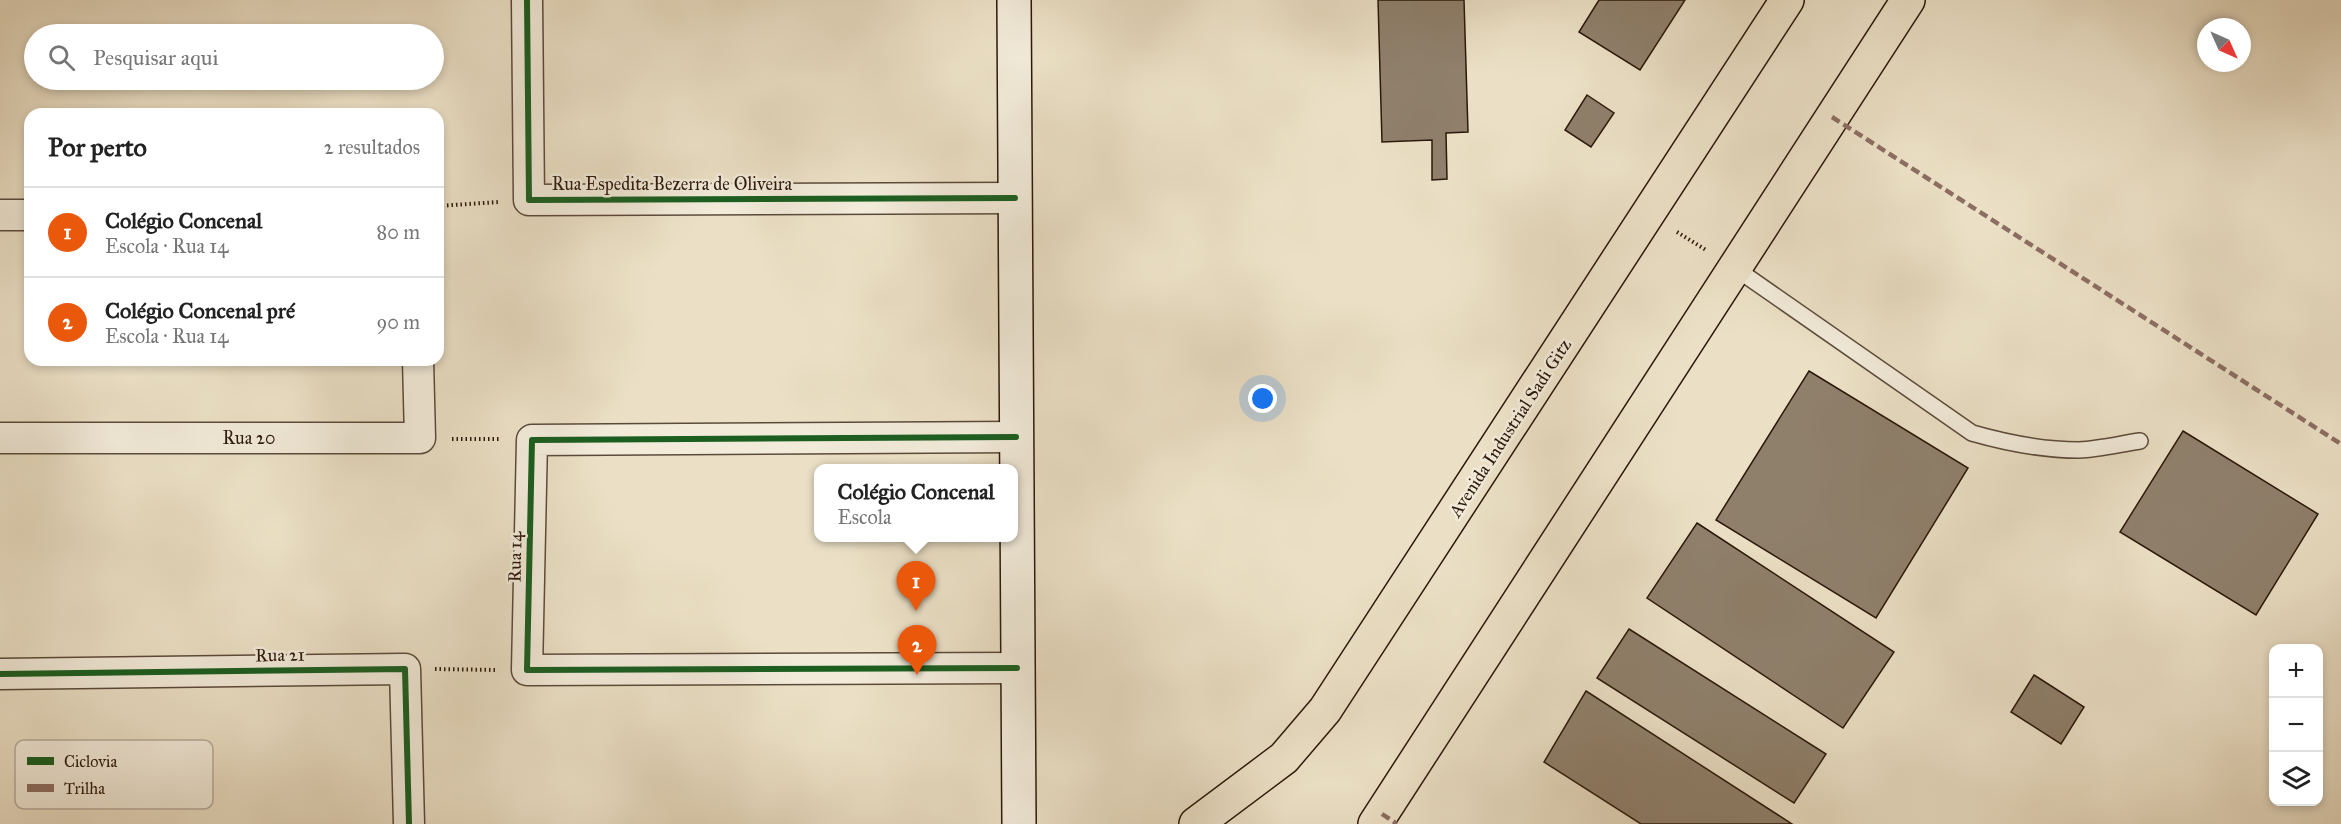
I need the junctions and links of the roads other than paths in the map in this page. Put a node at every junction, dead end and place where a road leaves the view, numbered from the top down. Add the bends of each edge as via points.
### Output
1 (527, 0) edge
2 (1014, 0) edge
3 (1787, 0) edge
4 (1908, 0) edge
5 (1015, 198) junction
6 (24, 215) edge
7 (0, 216) edge
8 (1735, 268) junction
9 (418, 366) edge
10 (1016, 437) junction
11 (0, 438) edge
12 (2140, 441) dead end
13 (1016, 464) edge
14 (1016, 542) edge
15 (1017, 668) junction
16 (0, 674) edge
17 (408, 824) edge
18 (1019, 824) edge
19 (1196, 824) edge
20 (1375, 824) edge

1 - 5 street, Rua Espedita Bezerra de Oliveira via 529,200
2 - 5 street
3 - 19 main road, Avenida Industrial Sadi Gitz via 1325,710 1284,758
4 - 8 main road
5 - 10 street
6 - 7 street
8 - 12 lane via 1972,433 2009,444 2080,450
8 - 20 main road
9 - 11 street, Rua 20 via 420,438
10 - 13 street
10 - 15 street, Rua 14 via 532,440 527,670
14 - 15 street
15 - 18 street
16 - 17 street, Rua 21 via 405,669

